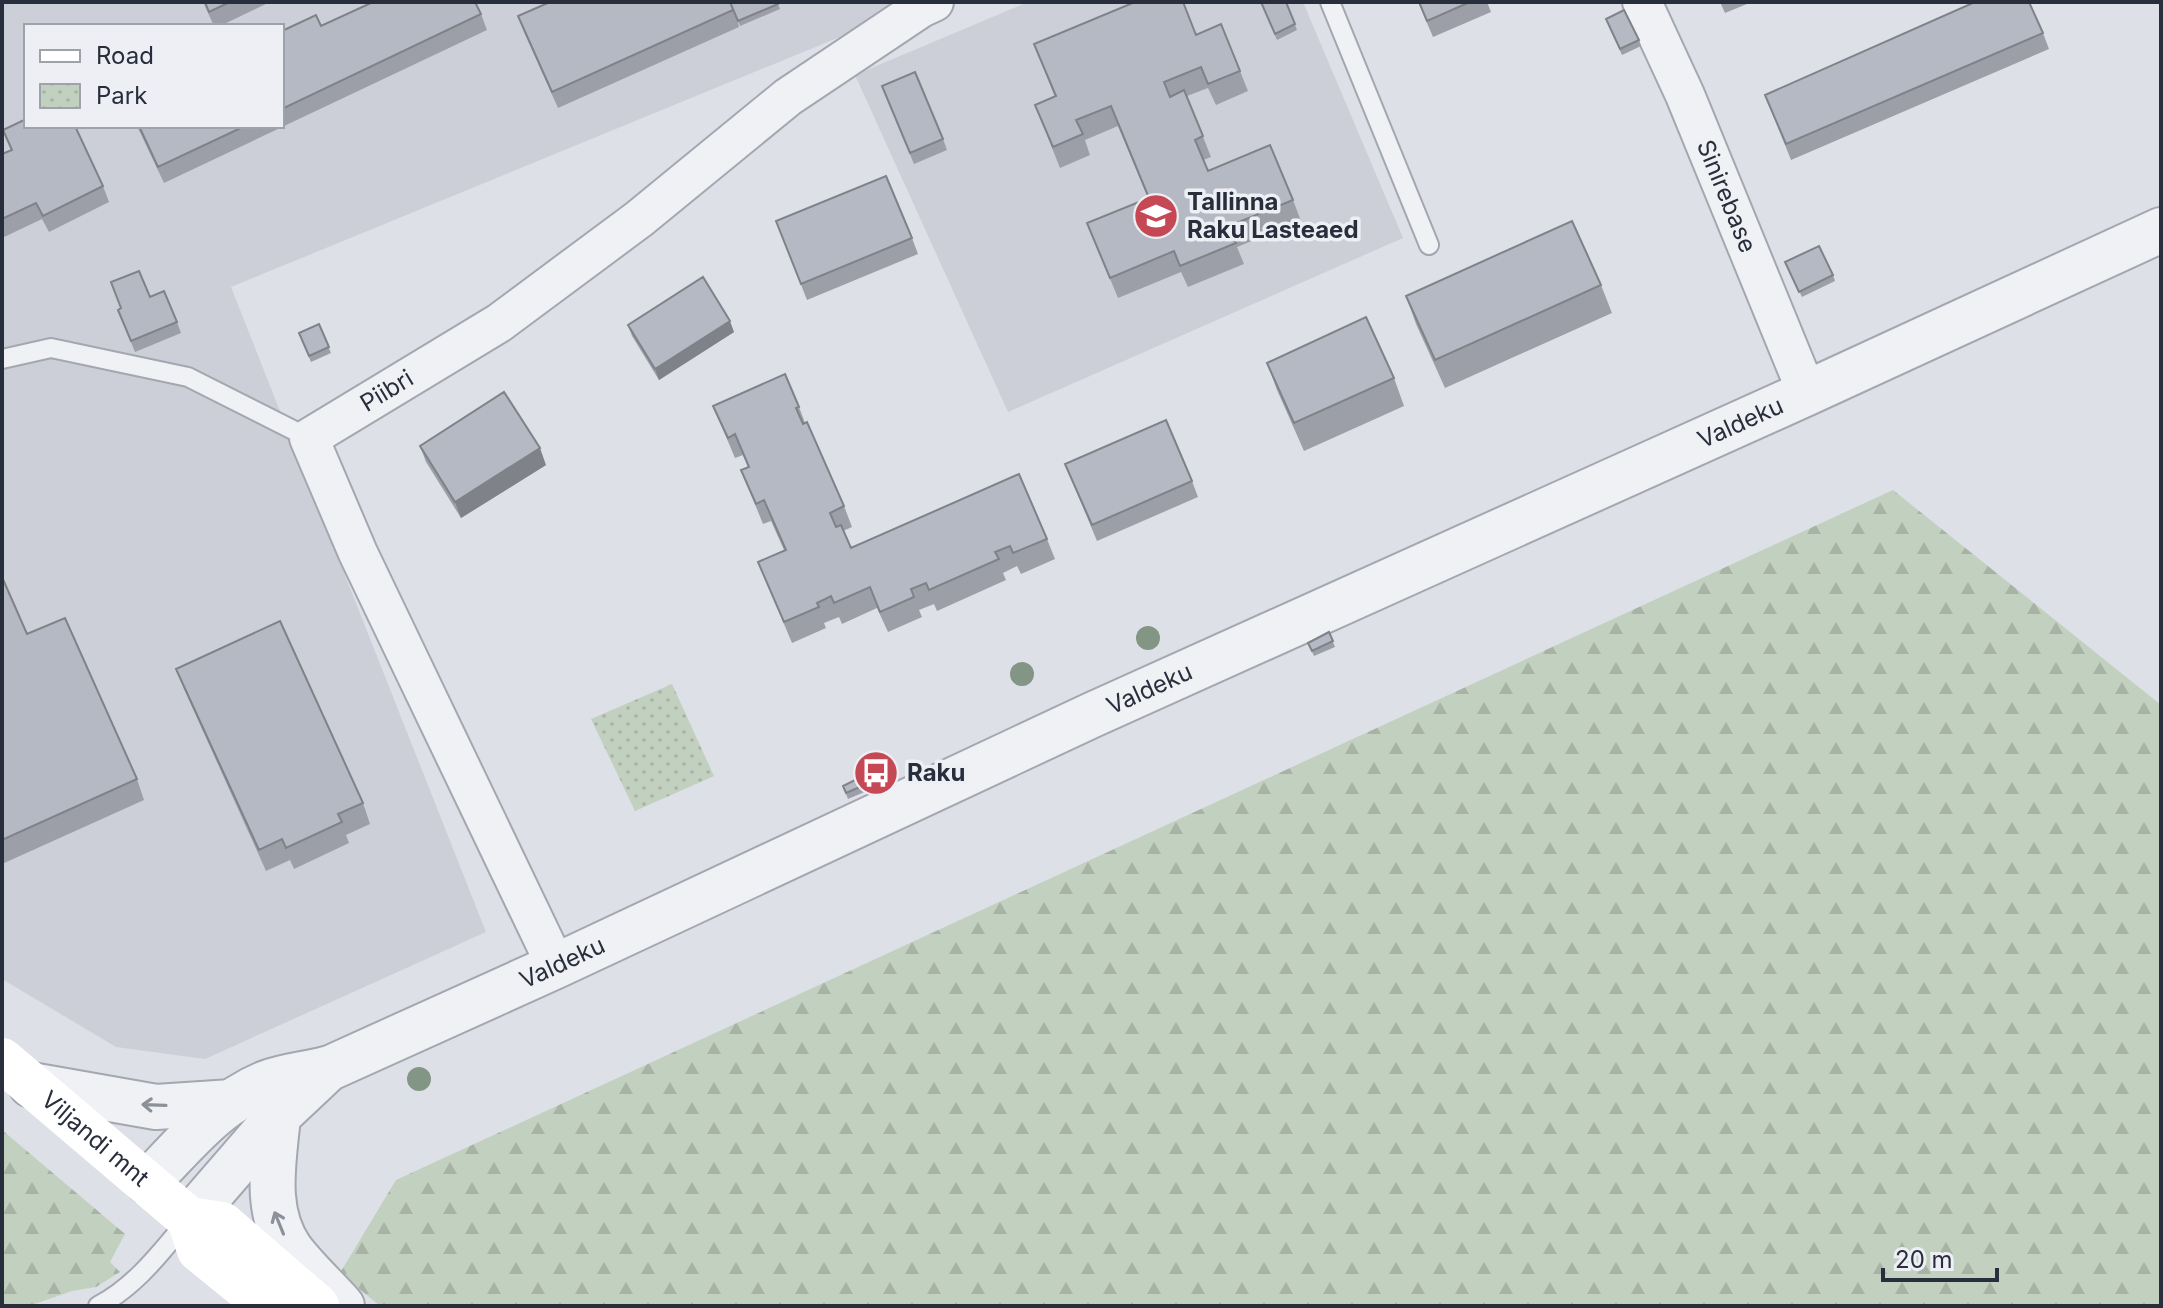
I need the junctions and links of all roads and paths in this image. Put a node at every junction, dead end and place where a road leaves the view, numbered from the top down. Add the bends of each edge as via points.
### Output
1 (934, 2) edge
2 (1330, 2) edge
3 (1642, 2) edge
4 (2161, 230) edge
5 (1429, 245) dead end
6 (2, 359) edge
7 (1807, 393) junction
8 (309, 438) junction
9 (556, 966) junction
10 (328, 1069) junction
11 (17, 1073) edge
12 (232, 1102) junction
13 (278, 1116) junction
14 (148, 1182) junction
15 (189, 1219) junction
16 (98, 1306) edge
17 (268, 1306) edge
18 (317, 1306) edge
19 (342, 1306) edge

1 - 8 street, Piibri via 788,97 639,219 499,323
2 - 5 lane
3 - 7 street, Sinirebase
4 - 7 street, Valdeku
6 - 8 lane via 51,348 188,377
7 - 9 street, Valdeku via 1092,715
8 - 9 street via 358,553
9 - 10 street, Valdeku
10 - 12 street via 267,1083
10 - 13 street, Valdeku
12 -> 11 street via 156,1107
11 - 14 main road, Viljandi mnt
12 - 14 street
13 - 15 street, Valdeku
19 -> 13 street via 290,1249 275,1217
14 - 15 main road, Viljandi mnt
15 - 16 lane via 141,1274
15 - 17 main road, Viljandi mnt via 199,1250
15 - 18 main road, Viljandi mnt via 222,1224

